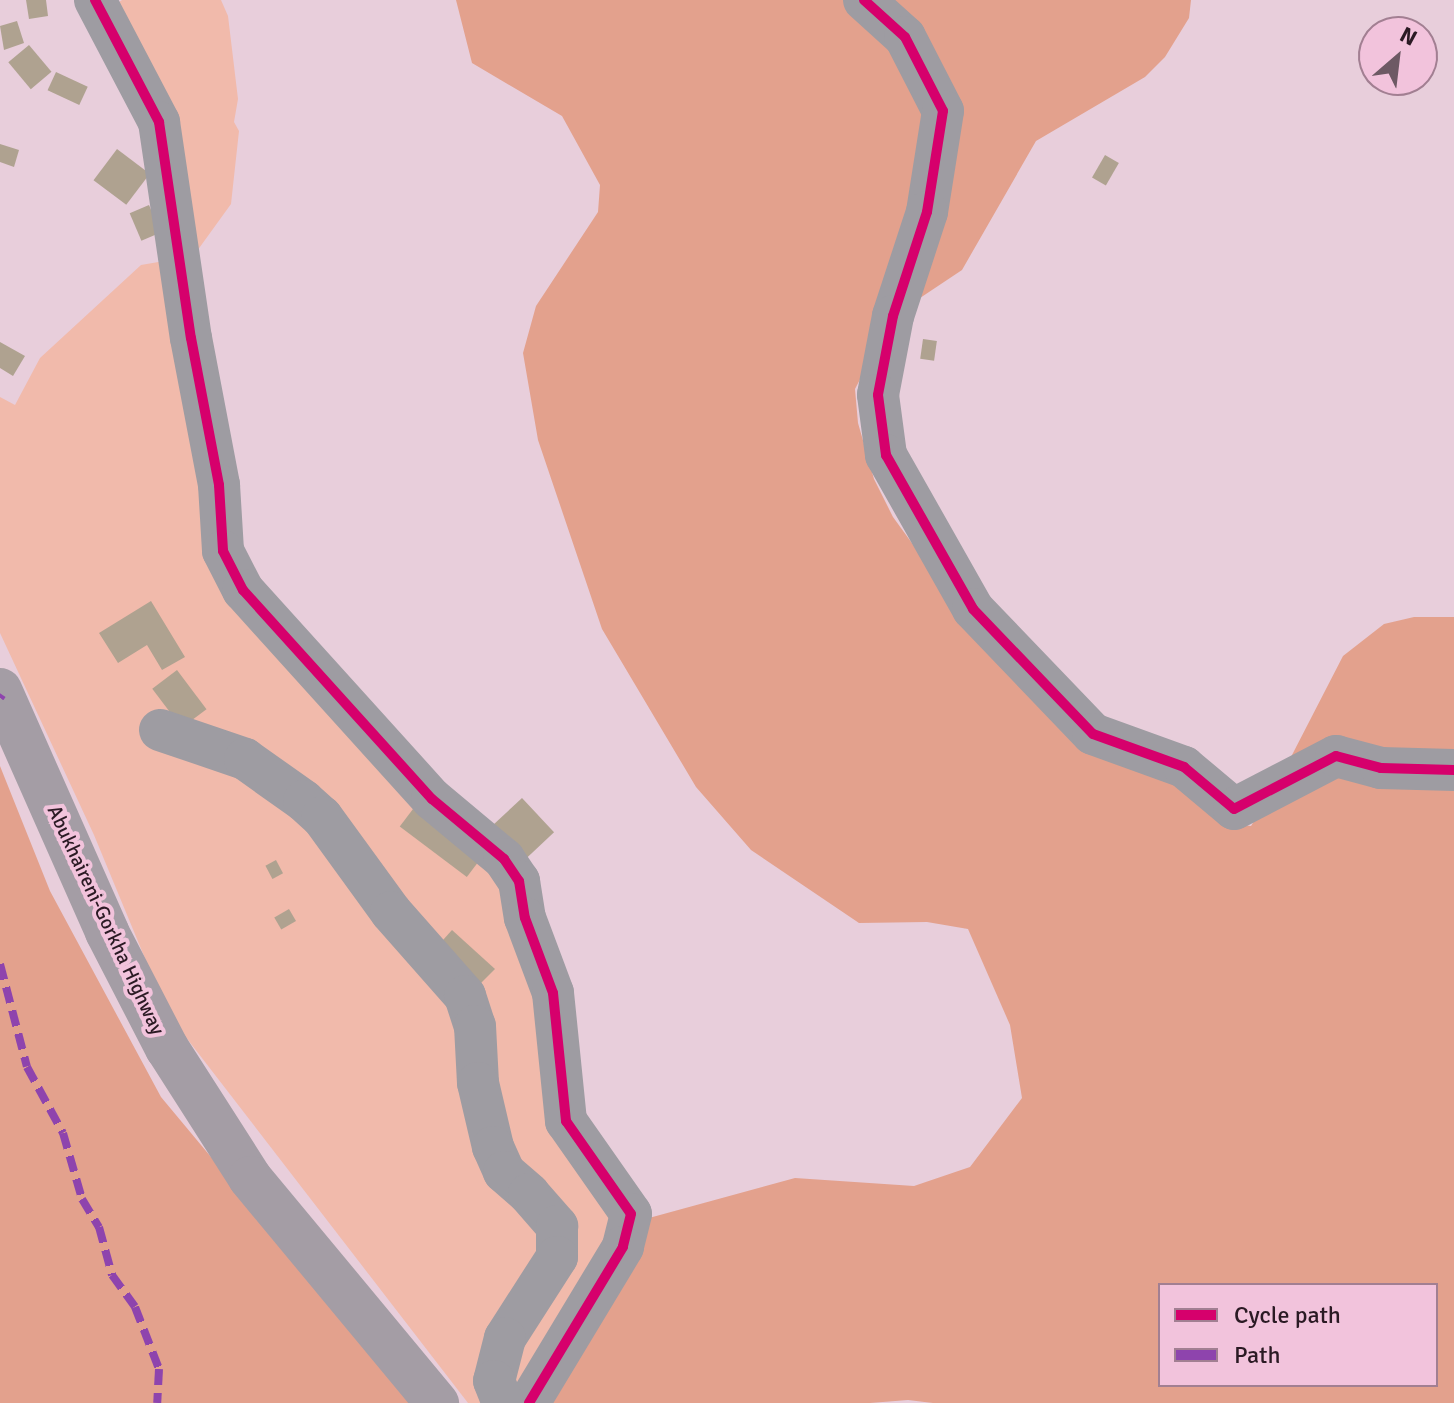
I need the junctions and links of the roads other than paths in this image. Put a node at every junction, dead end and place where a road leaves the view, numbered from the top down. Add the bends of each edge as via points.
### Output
1 (95, 0) edge
2 (864, 0) edge
3 (0, 690) edge
4 (160, 730) dead end
5 (1454, 770) edge
6 (437, 1403) edge
7 (503, 1403) edge
8 (529, 1403) edge

1 - 8 street via 159,122 219,485 223,551 243,590 432,799 504,859 519,881 525,918 553,993 566,1121 631,1214 623,1247
2 - 5 street via 905,37 943,111 927,212 893,316 878,395 886,455 973,609 1093,734 1184,767 1234,809 1336,756 1381,768
3 - 6 main road, Abukhaireni-Gorkha Highway via 107,932 167,1048 250,1178
4 - 7 street via 245,759 304,801 465,996 475,1026 478,1083 493,1147 504,1172 557,1226 557,1257 505,1338 494,1381

